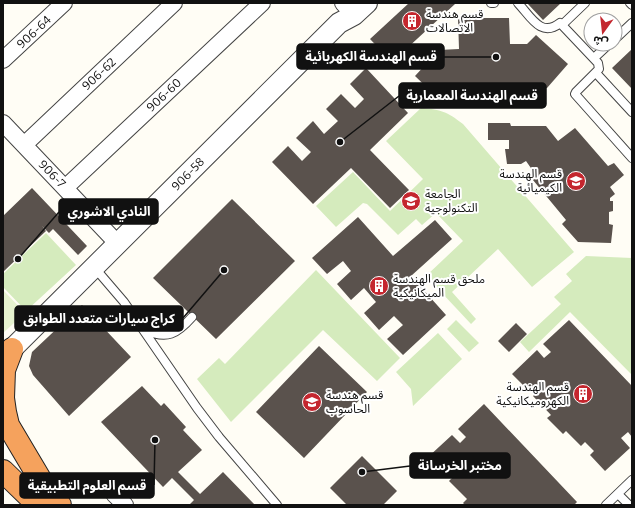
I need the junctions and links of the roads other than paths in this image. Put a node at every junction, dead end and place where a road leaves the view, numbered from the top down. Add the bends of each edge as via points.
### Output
1 (64, 3) edge
2 (174, 3) edge
3 (262, 3) edge
4 (491, 3) edge
5 (494, 3) edge
6 (518, 3) edge
7 (585, 3) edge
8 (355, 7) edge
9 (632, 23) edge
10 (562, 25) junction
11 (623, 31) edge
12 (600, 52) edge
13 (594, 58) junction
14 (3, 60) edge
15 (596, 73) junction
16 (632, 112) edge
17 (3, 123) edge
18 (24, 144) junction
19 (632, 158) edge
20 (66, 188) junction
21 (118, 244) junction
22 (94, 267) junction
23 (192, 317) dead end
24 (144, 330) junction
25 (8, 351) edge
26 (3, 471) edge
27 (632, 480) edge
28 (618, 494) junction
29 (38, 505) edge
30 (60, 505) edge
31 (277, 505) edge
32 (606, 505) edge
33 (629, 505) edge

1 - 14 street, 906-64
2 - 18 street, 906-62
3 - 20 street, 906-60
4 - 5 lane
6 - 10 lane via 543,28 550,29 560,23
7 - 10 lane
8 - 21 street, 906-58
9 - 11 lane
10 - 13 lane
12 - 13 lane
13 - 15 lane via 600,66
15 - 16 lane
15 - 19 lane via 575,94
17 - 18 street, 906-7
18 - 20 street, 906-7
20 - 21 street, 906-7
21 - 22 street, 906-58
22 - 24 lane
22 - 25 street, 906-58
23 - 24 lane via 183,328 168,335
24 - 31 lane via 197,408
25 - 30 highway via 3,398 8,425 43,484
26 - 29 highway
27 - 28 lane
28 - 32 lane
28 - 33 lane

